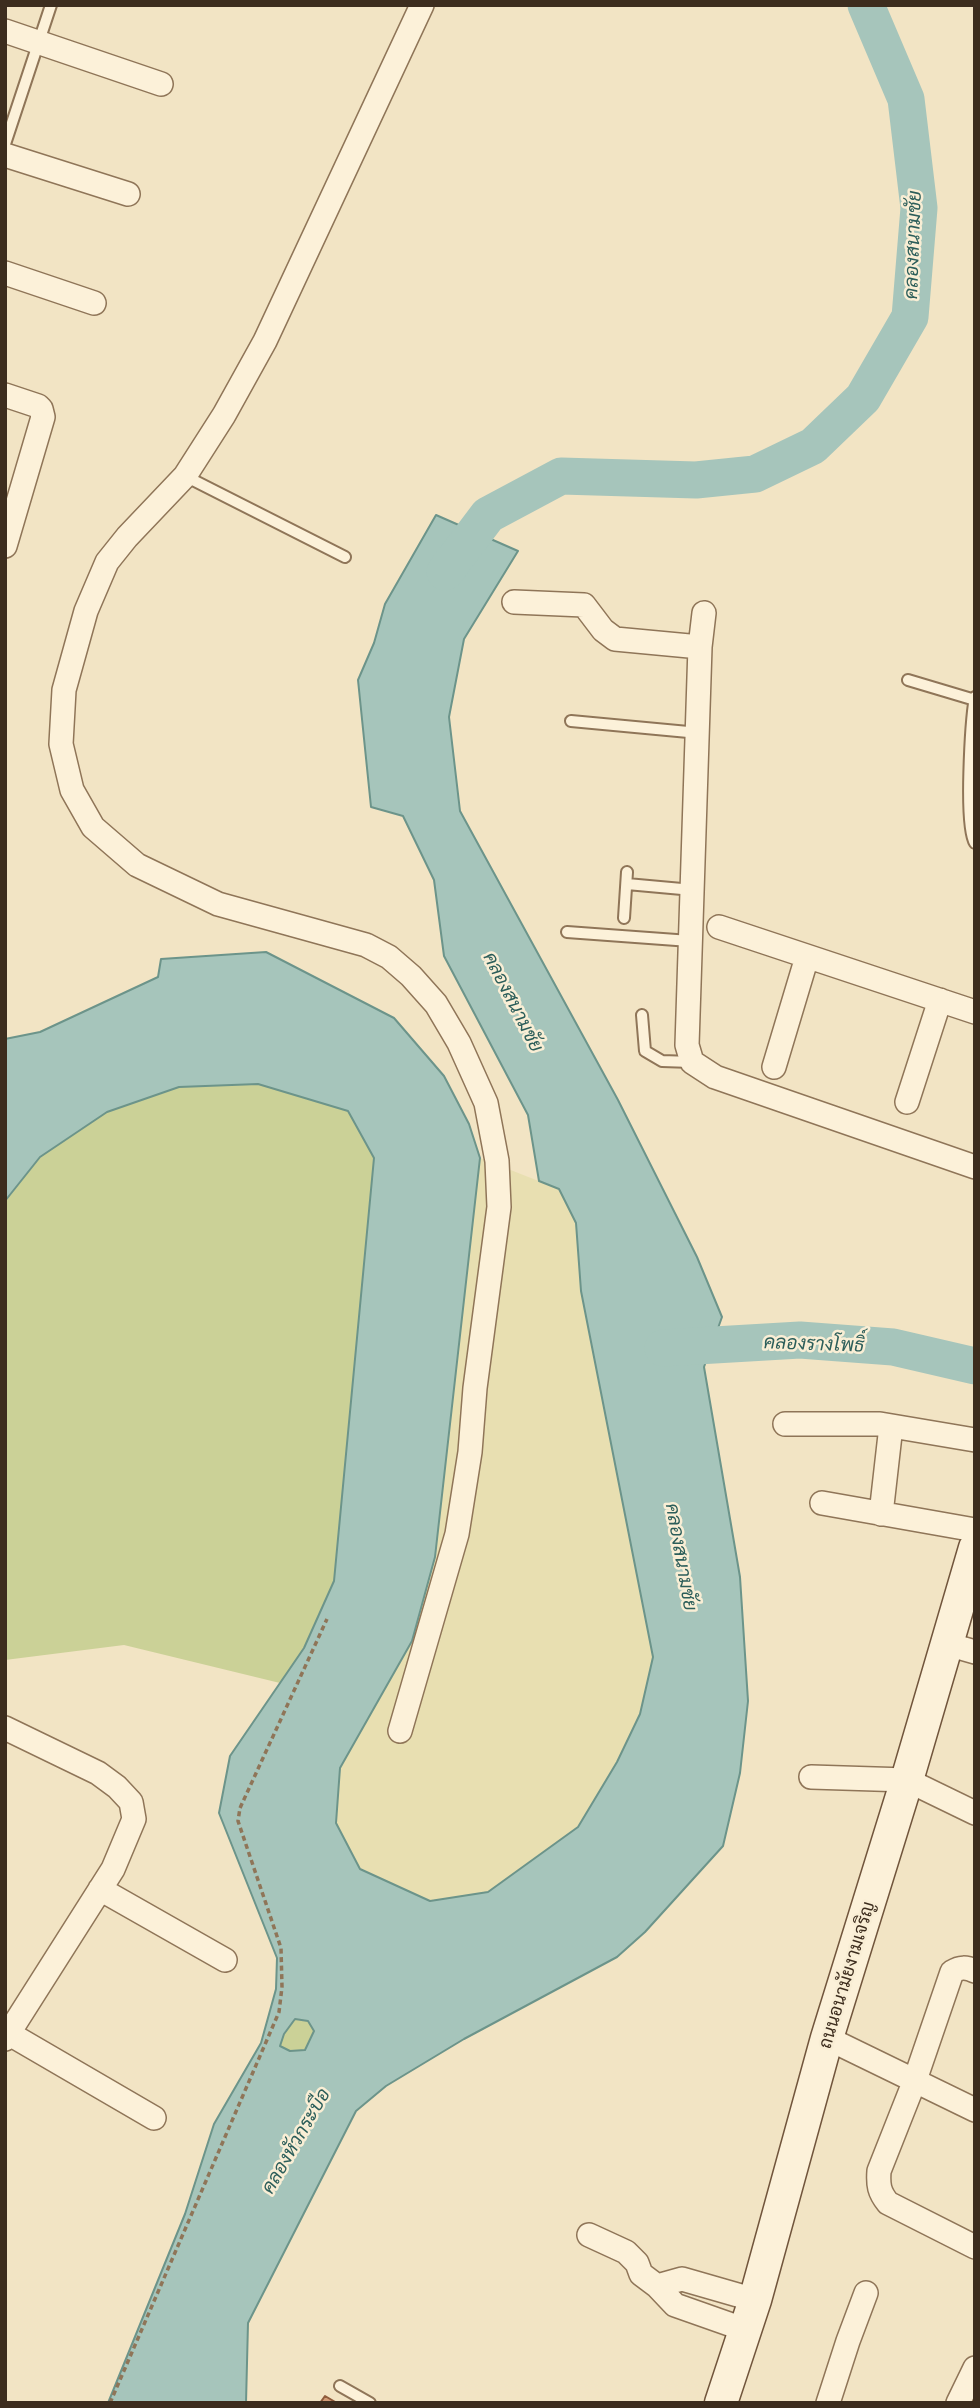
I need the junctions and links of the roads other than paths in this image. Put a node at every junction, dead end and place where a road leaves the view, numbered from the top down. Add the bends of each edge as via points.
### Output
1 (51, 5) edge
2 (422, 5) edge
3 (5, 31) edge
4 (39, 43) junction
5 (161, 84) dead end
6 (5, 144) edge
7 (5, 155) edge
8 (128, 194) dead end
9 (5, 273) edge
10 (94, 303) dead end
11 (5, 395) edge
12 (185, 476) junction
13 (10, 511) edge
14 (5, 546) edge
15 (345, 557) dead end
16 (514, 602) dead end
17 (704, 613) dead end
18 (701, 648) junction
19 (908, 680) dead end
20 (975, 699) edge
21 (571, 721) dead end
22 (699, 733) junction
23 (975, 843) edge
24 (627, 872) dead end
25 (627, 884) junction
26 (693, 890) junction
27 (624, 918) dead end
28 (719, 928) dead end
29 (568, 932) dead end
30 (691, 942) junction
31 (807, 957) junction
32 (940, 1000) junction
33 (975, 1012) edge
34 (642, 1015) dead end
35 (692, 1062) junction
36 (774, 1067) dead end
37 (906, 1102) dead end
38 (975, 1167) edge
39 (785, 1424) dead end
40 (891, 1426) junction
41 (975, 1440) edge
42 (822, 1503) dead end
43 (881, 1514) junction
44 (975, 1530) edge
45 (975, 1548) edge
46 (961, 1648) edge
47 (5, 1728) edge
48 (400, 1731) dead end
49 (811, 1777) dead end
50 (907, 1780) junction
51 (975, 1813) edge
52 (100, 1889) junction
53 (225, 1960) dead end
54 (975, 1970) edge
55 (7, 2036) edge
56 (827, 2038) junction
57 (915, 2080) junction
58 (975, 2110) edge
59 (154, 2118) dead end
60 (589, 2235) dead end
61 (975, 2247) edge
62 (657, 2286) junction
63 (866, 2293) dead end
64 (755, 2300) junction
65 (746, 2330) junction
66 (975, 2368) edge
67 (340, 2386) dead end
68 (834, 2400) edge
69 (370, 2403) edge
70 (721, 2403) edge
71 (958, 2403) edge

1 - 4 lane
2 - 12 street via 265,341
3 - 4 street
4 - 5 street
4 - 6 lane
7 - 8 street
9 - 10 street
11 - 13 street via 43,412
12 - 15 lane
12 - 48 street via 107,562 86,611 64,690 61,744 72,790 93,827 137,865 218,904 366,945 390,957 436,1004 459,1042 486,1103 497,1161 499,1207 461,1516
13 - 14 street
16 - 18 street via 584,604 615,639
17 - 18 street
18 - 22 street
19 - 20 lane
20 - 23 lane via 970,808
21 - 22 lane
22 - 26 street
24 - 25 lane
25 - 26 lane
25 - 27 lane
26 - 30 street
28 - 31 street
29 - 30 lane
30 - 35 street via 687,1045
31 - 32 street
31 - 36 street
32 - 33 street
32 - 37 street
34 - 35 lane via 645,1051 662,1061
35 - 38 street via 715,1077
39 - 40 street
40 - 41 street
40 - 43 street
42 - 43 street
43 - 44 street
45 - 46 street, ถนนอนามัยงามเจริญ
46 - 50 street, ถนนอนามัยงามเจริญ
47 - 52 street via 98,1773 131,1802 134,1819
49 - 50 street
50 - 51 street
50 - 56 street, ถนนอนามัยงามเจริญ
52 - 53 street
52 - 55 street
54 - 57 street via 952,1972
55 - 59 street
56 - 57 street
56 - 64 street, ถนนอนามัยงามเจริญ
57 - 58 street
57 - 61 street via 879,2171 881,2194 900,2211
60 - 62 street via 626,2252 641,2274
62 - 64 street via 682,2279
62 - 65 street via 675,2305
63 - 68 street
64 - 65 street, ถนนอนามัยงามเจริญ
65 - 70 street, ถนนอนามัยงามเจริญ
66 - 71 street
67 - 69 lane

